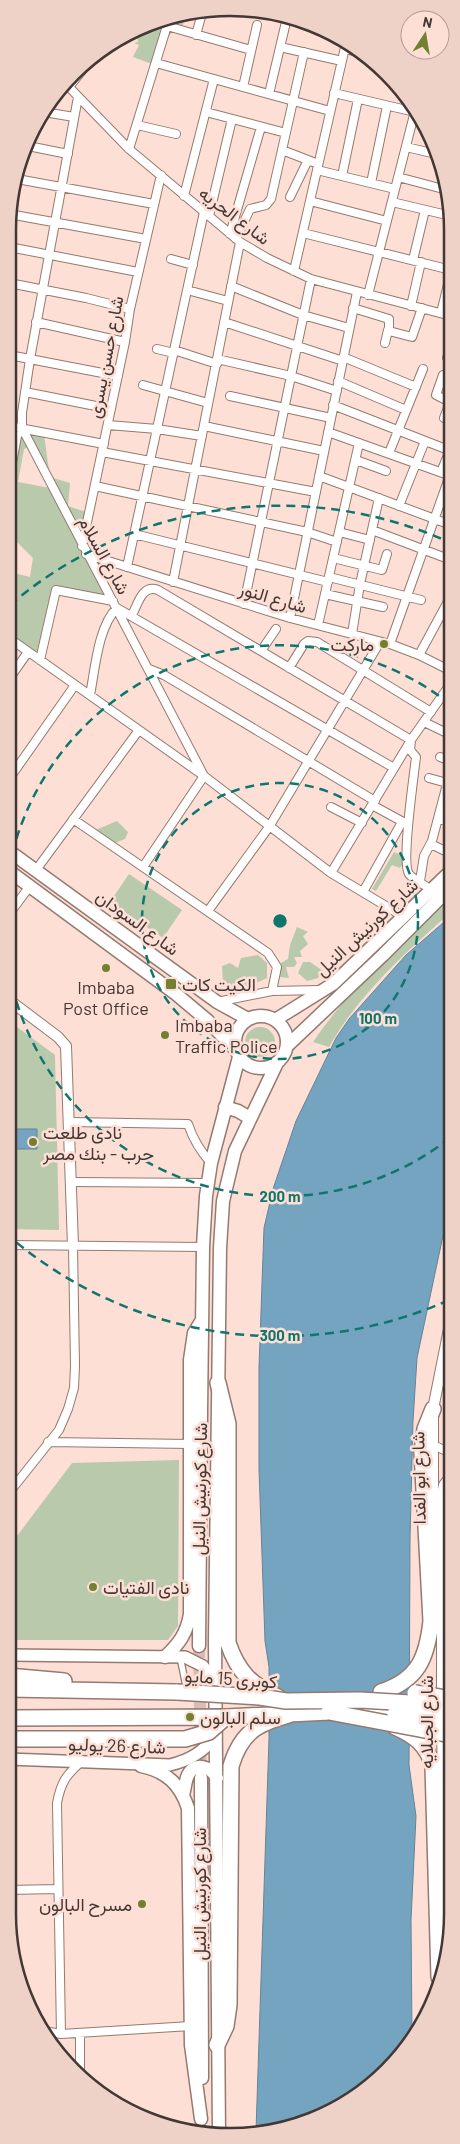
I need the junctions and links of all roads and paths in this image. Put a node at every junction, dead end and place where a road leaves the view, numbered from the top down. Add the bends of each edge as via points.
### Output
1 (201, 18) edge
2 (285, 24) edge
3 (257, 25) dead end
4 (167, 26) joint
5 (196, 34) junction
6 (280, 47) junction
7 (251, 50) junction
8 (345, 50) edge
9 (304, 52) junction
10 (342, 61) junction
11 (156, 63) junction
12 (214, 79) junction
13 (243, 87) junction
14 (70, 88) edge
15 (334, 93) junction
16 (269, 94) junction
17 (78, 98) junction
18 (358, 99) junction
19 (293, 101) junction
20 (387, 106) junction
21 (408, 111) edge
22 (206, 112) junction
23 (330, 112) junction
24 (51, 113) edge
25 (74, 118) junction
26 (232, 119) junction
27 (414, 121) edge
28 (137, 124) junction
29 (262, 127) junction
30 (286, 133) junction
31 (176, 134) dead end
32 (33, 147) edge
33 (406, 147) junction
34 (130, 149) junction
35 (282, 150) junction
36 (429, 152) edge
37 (68, 154) junction
38 (308, 160) junction
39 (318, 167) junction
40 (160, 175) junction
41 (342, 176) junction
42 (398, 177) junction
43 (22, 180) edge
44 (371, 183) junction
45 (61, 188) junction
46 (440, 188) edge
47 (395, 189) junction
48 (184, 196) junction
49 (290, 197) dead end
50 (310, 201) junction
51 (392, 202) junction
52 (154, 204) junction
53 (425, 210) junction
54 (206, 214) junction
55 (443, 214) edge
56 (17, 216) edge
57 (387, 221) junction
58 (55, 223) junction
59 (303, 233) junction
60 (146, 239) junction
61 (236, 239) junction
62 (16, 248) edge
63 (379, 251) junction
64 (48, 255) junction
65 (171, 259) dead end
66 (417, 261) junction
67 (193, 265) junction
68 (444, 269) edge
69 (294, 271) junction
70 (138, 272) junction
71 (311, 279) junction
72 (16, 284) edge
73 (231, 286) junction
74 (44, 289) junction
75 (187, 290) junction
76 (357, 292) junction
77 (368, 295) junction
78 (444, 300) edge
79 (228, 301) junction
80 (411, 306) junction
81 (354, 308) junction
82 (422, 308) junction
83 (130, 309) junction
84 (441, 313) junction
85 (444, 314) edge
86 (303, 315) junction
87 (36, 322) junction
88 (224, 322) junction
89 (350, 328) junction
90 (388, 330) junction
91 (125, 342) junction
92 (385, 344) dead end
93 (297, 346) junction
94 (157, 350) dead end
95 (174, 351) junction
96 (16, 356) edge
97 (30, 359) junction
98 (343, 359) junction
99 (217, 361) junction
100 (423, 369) dead end
101 (443, 375) dead end
102 (118, 376) junction
103 (291, 376) junction
104 (338, 381) junction
105 (143, 385) dead end
106 (416, 387) junction
107 (336, 391) junction
108 (25, 392) junction
109 (165, 392) junction
110 (230, 396) dead end
111 (444, 402) edge
112 (208, 403) junction
113 (333, 405) junction
114 (284, 408) junction
115 (111, 410) junction
116 (406, 410) junction
117 (331, 418) junction
118 (108, 425) junction
119 (204, 426) junction
120 (16, 427) edge
121 (22, 428) junction
122 (157, 429) junction
123 (398, 430) junction
124 (328, 432) junction
125 (202, 436) junction
126 (425, 441) junction
127 (278, 442) junction
128 (16, 443) edge
129 (360, 443) junction
130 (103, 448) junction
131 (444, 448) edge
132 (324, 452) junction
133 (389, 453) junction
134 (150, 460) junction
135 (356, 460) junction
136 (416, 463) junction
137 (444, 465) edge
138 (196, 469) junction
139 (386, 471) dead end
140 (441, 472) junction
141 (444, 473) edge
142 (319, 476) junction
143 (269, 483) junction
144 (95, 486) junction
145 (350, 487) junction
146 (316, 492) junction
147 (444, 493) edge
148 (142, 497) junction
149 (379, 498) junction
150 (188, 506) junction
151 (399, 506) junction
152 (435, 519) junction
153 (262, 522) junction
154 (444, 522) edge
155 (372, 530) junction
156 (307, 532) junction
157 (339, 532) junction
158 (134, 534) junction
159 (370, 540) junction
160 (337, 542) junction
161 (82, 546) junction
162 (181, 546) junction
163 (424, 549) junction
164 (86, 554) junction
165 (387, 554) dead end
166 (444, 557) edge
167 (333, 558) junction
168 (252, 563) junction
169 (364, 566) junction
170 (127, 567) junction
171 (298, 575) junction
172 (329, 579) junction
173 (173, 582) junction
174 (360, 584) junction
175 (325, 594) junction
176 (408, 596) junction
177 (421, 600) dead end
178 (113, 601) junction
179 (357, 601) junction
180 (244, 604) junction
181 (383, 607) dead end
182 (117, 608) junction
183 (444, 609) edge
184 (132, 615) junction
185 (290, 618) junction
186 (318, 625) junction
187 (276, 629) dead end
188 (352, 634) junction
189 (380, 642) junction
190 (16, 643) edge
191 (390, 644) junction
192 (261, 651) junction
193 (28, 652) junction
194 (418, 655) junction
195 (40, 660) junction
196 (289, 668) junction
197 (444, 668) edge
198 (16, 669) edge
199 (149, 669) junction
200 (362, 671) junction
201 (75, 685) junction
202 (444, 694) edge
203 (90, 695) junction
204 (344, 701) junction
205 (431, 712) junction
206 (424, 722) junction
207 (327, 729) junction
208 (139, 730) junction
209 (444, 732) edge
210 (411, 740) junction
211 (440, 757) dead end
212 (444, 758) edge
213 (308, 762) junction
214 (394, 768) junction
215 (16, 769) edge
216 (204, 776) junction
217 (429, 778) dead end
218 (444, 782) edge
219 (374, 803) junction
220 (331, 807) dead end
221 (444, 807) edge
222 (73, 819) junction
223 (438, 819) junction
224 (444, 820) edge
225 (362, 823) junction
226 (405, 823) junction
227 (269, 827) junction
228 (431, 844) junction
229 (444, 850) edge
230 (16, 856) edge
231 (143, 867) junction
232 (36, 870) junction
233 (331, 873) junction
234 (16, 876) edge
235 (444, 878) edge
236 (420, 881) junction
237 (30, 886) junction
238 (431, 890) junction
239 (363, 892) junction
240 (444, 894) edge
241 (16, 905) edge
242 (208, 911) junction
243 (404, 917) junction
244 (324, 990) junction
245 (272, 991) junction
246 (217, 1002) junction
247 (16, 1006) edge
248 (248, 1019) junction
249 (275, 1020) junction
250 (287, 1046) junction
251 (238, 1053) junction
252 (276, 1063) junction
253 (225, 1107) junction
254 (250, 1118) junction
255 (70, 1122) junction
256 (211, 1163) junction
257 (71, 1182) junction
258 (208, 1183) junction
259 (16, 1245) edge
260 (73, 1246) junction
261 (203, 1247) junction
262 (203, 1318) junction
263 (444, 1356) edge
264 (218, 1383) junction
265 (434, 1409) junction
266 (48, 1442) junction
267 (191, 1444) junction
268 (433, 1445) junction
269 (444, 1450) edge
270 (16, 1484) edge
271 (444, 1485) edge
272 (444, 1566) edge
273 (444, 1617) edge
274 (199, 1646) tunnel mouth
275 (16, 1655) edge
276 (164, 1657) junction
277 (180, 1657) junction
278 (16, 1677) edge
279 (215, 1682) junction
280 (186, 1686) dead end
281 (16, 1689) edge
282 (94, 1691) junction
283 (381, 1692) junction
284 (444, 1698) edge
285 (286, 1701) junction
286 (329, 1706) junction
287 (444, 1710) edge
288 (296, 1713) junction
289 (16, 1719) edge
290 (384, 1722) junction
291 (444, 1722) edge
292 (194, 1730) junction
293 (444, 1734) edge
294 (216, 1736) junction
295 (444, 1737) edge
296 (16, 1739) edge
297 (158, 1744) dead end
298 (16, 1759) edge
299 (82, 1761) junction
300 (138, 1766) junction
301 (224, 1777) junction
302 (201, 1778) tunnel mouth
303 (184, 1795) junction
304 (444, 1796) edge
305 (58, 1889) junction
306 (16, 1890) edge
307 (439, 1961) edge
308 (191, 2026) junction
309 (52, 2032) edge
310 (80, 2033) junction
311 (61, 2034) junction
312 (217, 2044) joint
313 (80, 2066) edge
314 (201, 2126) edge
315 (219, 2127) edge

1 - 5 street
2 - 6 street
3 - 7 street
4 - 5 street
4 - 11 street
5 - 7 street
6 - 9 street
6 - 16 street
7 - 13 street
8 - 10 street
9 - 10 street
9 - 19 street
10 - 15 street
11 - 12 street
11 - 28 street
12 - 13 street
12 - 22 street
13 - 16 street
14 - 17 street, شارع الحريه
15 - 18 street
15 - 23 street
16 - 19 street
17 - 25 street
17 - 34 street, شارع الحريه
18 - 20 street
18 - 41 street
19 - 23 street
19 - 30 street
20 - 21 street
20 - 44 street
22 - 26 street
22 - 48 street
23 - 39 street
24 - 25 street
25 - 37 street
26 - 29 street
26 - 54 street
27 - 33 street
28 - 31 street
28 - 34 street
29 - 30 street
29 - 61 street
30 - 35 street
32 - 37 street
33 - 36 street
33 - 42 street
34 - 40 street, شارع الحريه
35 - 38 street
35 - 61 street via 269,204 250,209
37 - 45 street
38 - 39 street
38 - 49 street
39 - 41 street
39 - 50 street
40 - 48 street, شارع الحريه
40 - 52 street, شارع حسن يسرى
41 - 44 street
42 - 46 street
42 - 47 street
43 - 45 street
44 - 47 street
45 - 52 street
45 - 58 street
47 - 51 street
48 - 54 street, شارع الحريه
50 - 57 street
50 - 59 street
51 - 53 street
51 - 57 street
52 - 60 street, شارع حسن يسرى
53 - 55 street
53 - 66 street
54 - 61 street, شارع الحريه
54 - 67 street
56 - 58 street
57 - 63 street
58 - 60 street
58 - 64 street
59 - 63 street
59 - 69 street
60 - 70 street, شارع حسن يسرى
61 - 69 street, شارع الحريه
61 - 73 street
62 - 64 street
63 - 66 street
63 - 77 street
64 - 70 street
64 - 74 street
65 - 67 street
66 - 68 street
66 - 80 street
67 - 75 street
69 - 71 street, شارع الحريه
70 - 83 street, شارع حسن يسرى
71 - 76 street, شارع الحريه
71 - 86 street
72 - 74 street
73 - 79 street
73 - 86 street
74 - 83 street
74 - 87 street
75 - 79 street
75 - 95 street
76 - 77 street, شارع الحريه
76 - 81 street
77 - 80 street, شارع الحريه
78 - 84 street
79 - 88 street
80 - 82 street, شارع الحريه
81 - 89 street
81 - 90 street via 389,319
82 - 84 street, شارع الحريه
82 - 90 street via 413,337
83 - 91 street, شارع حسن يسرى
84 - 85 street, شارع الحريه
86 - 89 street
86 - 93 street
87 - 91 street
87 - 97 street
88 - 93 street
88 - 99 street
89 - 98 street
90 - 92 street
91 - 102 street, شارع حسن يسرى
93 - 98 street
93 - 103 street
94 - 95 street
95 - 99 street
95 - 109 street
96 - 97 street
97 - 102 street
97 - 108 street
98 - 104 street
98 - 106 street
99 - 103 street
99 - 112 street
100 - 106 street
101 - 111 street via 436,396
102 - 115 street, شارع حسن يسرى
103 - 107 street
103 - 114 street
104 - 107 street
104 - 116 street
105 - 109 street
106 - 116 street
107 - 113 street
108 - 115 street
108 - 121 street
109 - 112 street
109 - 122 street
110 - 114 street
112 - 119 street
113 - 117 street
113 - 123 street
114 - 117 street
114 - 127 street
115 - 118 street, شارع حسن يسرى
116 - 123 street
117 - 124 street
118 - 122 street
118 - 130 street, شارع حسن يسرى
119 - 125 street
119 - 127 street
120 - 121 street
121 - 128 street
121 - 130 street
121 - 161 street, شارع السلام
122 - 125 street
122 - 134 street
123 - 126 street
123 - 133 street
124 - 129 street
124 - 132 street
125 - 138 street
126 - 131 street
126 - 136 street
127 - 132 street
127 - 143 street
129 - 133 street
129 - 135 street
130 - 134 street
130 - 144 street, شارع حسن يسرى
132 - 142 street
133 - 136 street
134 - 138 street
134 - 148 street
135 - 139 street
135 - 145 street
136 - 140 street
136 - 151 street
137 - 140 street
138 - 143 street
138 - 150 street
140 - 141 street
142 - 145 street
142 - 146 street
143 - 146 street
143 - 153 street
144 - 148 street
144 - 161 street, شارع حسن يسرى
145 - 149 street
145 - 157 street
146 - 156 street
147 - 152 street
148 - 150 street
148 - 158 street
149 - 151 street
149 - 155 street
150 - 153 street
150 - 162 street
151 - 152 street
152 - 154 street
152 - 163 street
153 - 156 street
153 - 168 street
155 - 159 street
155 - 163 street
156 - 160 street
156 - 171 street
157 - 159 street
157 - 160 street
158 - 162 street
158 - 170 street
159 - 169 street
160 - 167 street
161 - 164 street, شارع السلام
162 - 168 street
162 - 173 street
163 - 166 street
163 - 176 street
164 - 170 street, شارع النور
164 - 178 street, شارع السلام
165 - 169 street via 382,570
167 - 169 street
167 - 172 street
168 - 171 street
168 - 180 street
169 - 174 street
170 - 173 street, شارع النور
171 - 172 street
171 - 185 street
172 - 174 street
172 - 175 street
173 - 180 street, شارع النور
174 - 176 street
174 - 179 street
175 - 179 street
175 - 186 street
176 - 177 street
176 - 191 street
178 - 182 street, شارع السلام
178 - 195 street via 56,590
179 - 181 street
179 - 188 street
180 - 185 street, شارع النور
182 - 184 street
182 - 199 street, شارع السلام
182 - 203 street via 105,626
183 - 194 street
184 - 192 street via 144,591 153,588
184 - 207 street
185 - 186 street, شارع النور
186 - 188 street, شارع النور
187 - 192 street
188 - 189 street, شارع النور
189 - 191 street, شارع النور
189 - 200 street
190 - 193 street
191 - 194 street, شارع النور
192 - 196 street
193 - 195 street
193 - 198 street
194 - 197 street, شارع النور
195 - 201 street
196 - 200 street via 304,644 312,641
196 - 204 street
199 - 213 street
199 - 216 street, شارع السلام
200 - 204 street
200 - 205 street
201 - 203 street
201 - 215 street
202 - 205 street
203 - 208 street
204 - 207 street
204 - 210 street
205 - 206 street
206 - 209 street
206 - 210 street
207 - 213 street
207 - 214 street
208 - 216 street
208 - 222 street
210 - 214 street
210 - 226 street via 410,750 416,757
211 - 212 street
213 - 219 street
213 - 227 street
214 - 219 street
216 - 227 street, شارع السلام
216 - 231 street
217 - 218 street
219 - 225 street
219 - 226 street
220 - 225 street
221 - 223 street
222 - 231 street
222 - 232 street
223 - 224 street
223 - 228 street
225 - 233 street
226 - 236 street via 408,870
226 - 239 street
227 - 233 street, شارع السلام
227 - 242 street
228 - 229 street
228 - 236 street via 424,856
230 - 232 main road, شارع السودان
231 - 242 street
232 - 246 main road, شارع السودان
233 - 239 street, شارع السلام
234 - 237 main road, شارع السودان
235 - 238 main road, شارع كورنيش النيل
236 - 238 street
237 - 241 street
237 - 251 main road, شارع السودان via 176,994 207,1020
238 - 243 main road, شارع كورنيش النيل
239 - 243 street, شارع السلام
240 - 250 main road, شارع كورنيش النيل
242 - 245 street via 274,960 277,967
243 - 244 main road, شارع كورنيش النيل
244 - 245 street
244 - 249 main road, شارع كورنيش النيل
245 - 246 street
246 - 248 main road, شارع السودان
247 - 255 street via 66,1046
248 - 249 main road via 266,1016
248 - 251 main road via 236,1032
249 - 250 main road via 285,1031
250 - 252 main road
251 - 252 main road via 245,1063 261,1068
251 - 253 main road, شارع كورنيش النيل
252 - 254 main road, شارع كورنيش النيل
253 - 254 main road
253 - 256 main road, شارع كورنيش النيل
254 - 264 main road, شارع كورنيش النيل via 235,1152 223,1201
255 - 256 street via 188,1124 201,1152
255 - 257 street
256 - 258 main road, شارع كورنيش النيل
257 - 258 street
257 - 260 street
258 - 261 main road, شارع كورنيش النيل
259 - 260 street
260 - 261 street
260 - 266 street via 74,1388 59,1430
261 - 262 main road, شارع كورنيش النيل
262 - 267 main road via 191,1345
262 - 274 main road, شارع كورنيش النيل
263 - 265 street, شارع ابو الفدا
264 - 279 main road, شارع كورنيش النيل
264 - 285 highway, bridge via 228,1424 228,1643 249,1681
265 - 268 street, شارع ابو الفدا
265 - 283 highway via 425,1429 422,1452 431,1621 429,1644 417,1669 401,1683
266 - 267 street
266 - 270 street
267 - 276 main road via 190,1614 185,1634
268 - 269 street
268 - 273 street, شارع ابو الفدا via 433,1504
271 - 272 street, شارع ابو الفدا
275 - 276 main road
276 - 277 main road
277 - 279 main road via 203,1666
277 - 280 street
278 - 282 highway via 71,1682
279 - 294 main road, شارع كورنيش النيل
281 - 282 highway, كوبرى 15 مايو
282 - 285 highway, كوبرى 15 مايو, bridge via 196,1693
283 - 284 highway, bridge
283 - 286 highway, bridge via 346,1695
285 - 286 highway, كوبرى 15 مايو, bridge
286 - 287 highway, كوبرى 15 مايو, bridge via 410,1703
286 - 288 highway, كوبرى 15 مايو
286 - 290 highway, bridge
286 - 291 highway, كوبرى 15 مايو, bridge
288 - 292 highway, كوبرى 15 مايو, bridge via 226,1717 216,1728
288 - 301 highway via 256,1727 235,1751
289 - 292 highway, bridge
290 - 293 highway, bridge
290 - 307 highway, bridge via 413,1736 426,1748 433,1766
292 - 296 highway, bridge
294 - 300 main road, شارع 26 يوليو via 196,1756 184,1762
294 - 301 main road, شارع كورنيش النيل
295 - 304 street, شارع الجبلايه
297 - 300 street via 147,1745
298 - 299 main road, شارع 26 يوليو
299 - 300 main road, شارع 26 يوليو
299 - 305 street via 67,1775 59,1793
300 - 303 main road via 166,1775
301 - 303 main road via 208,1768 194,1769 189,1774
301 - 312 highway via 229,2005 226,2026
302 - 314 main road, شارع كورنيش النيل
303 - 308 main road via 188,1808
305 - 306 street
305 - 311 street
308 - 310 street
308 - 314 main road
309 - 311 street
310 - 311 street
310 - 313 street
312 - 315 main road

